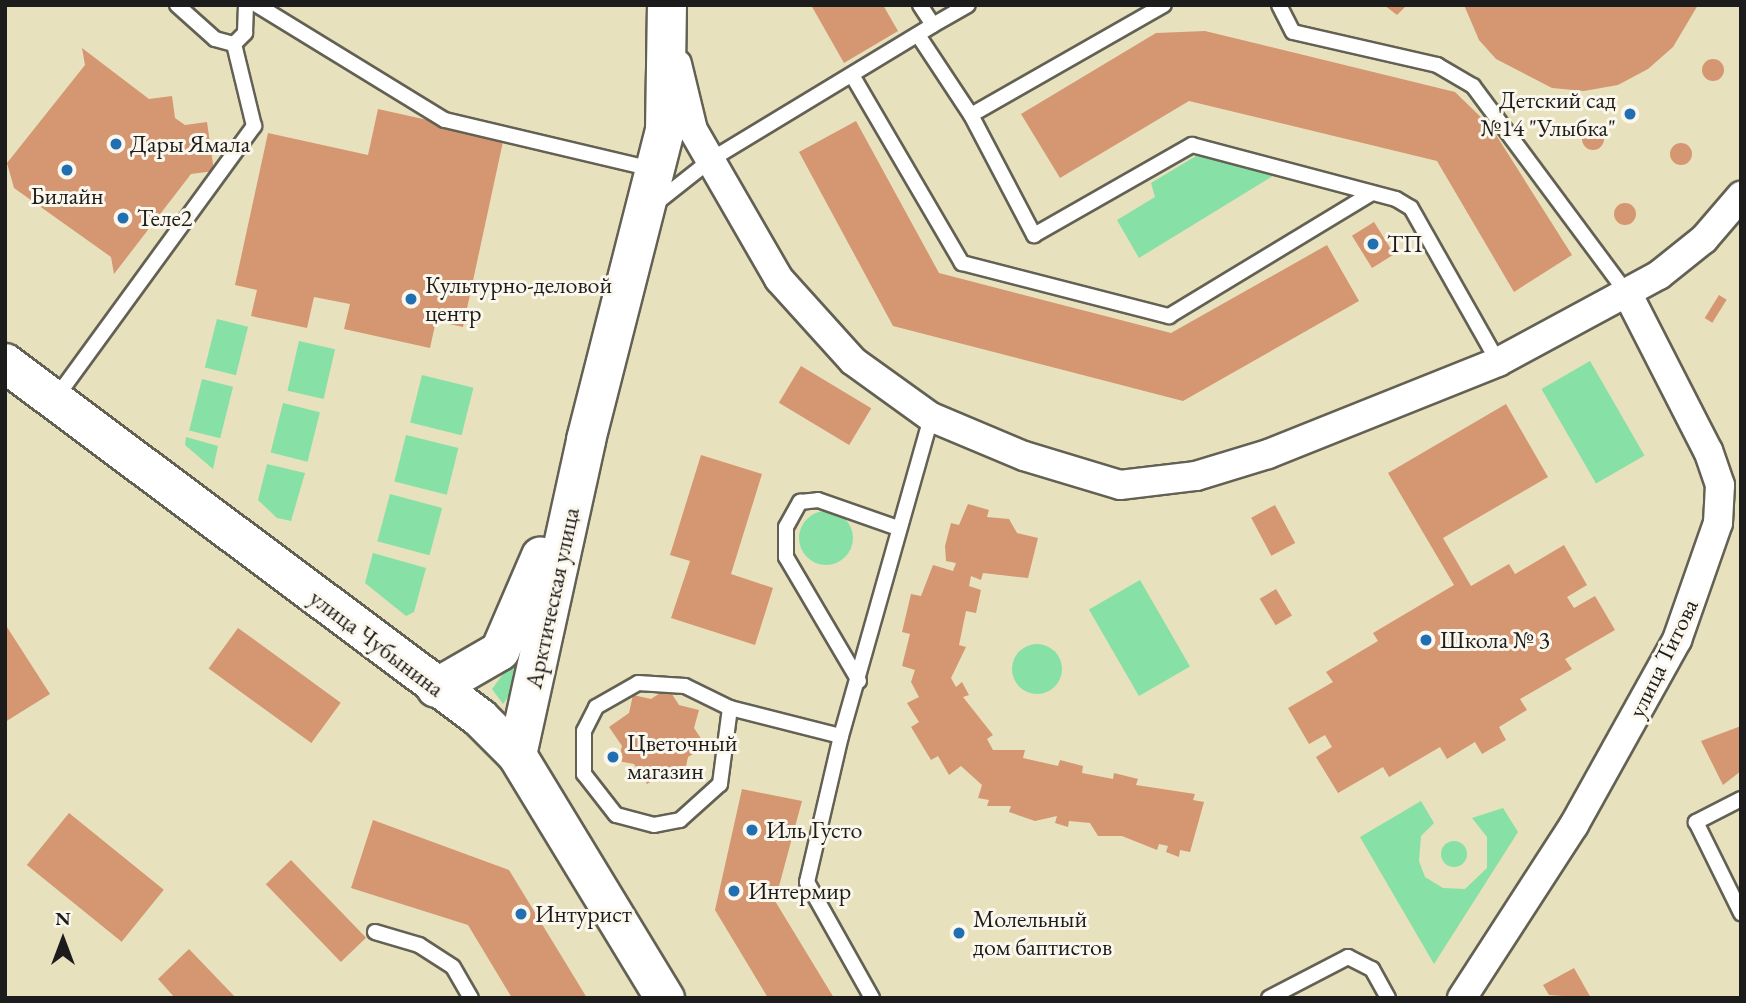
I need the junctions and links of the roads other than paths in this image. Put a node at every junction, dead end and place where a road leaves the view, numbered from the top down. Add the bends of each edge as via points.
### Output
1 (177, 5) edge
2 (246, 5) edge
3 (257, 5) edge
4 (920, 5) edge
5 (968, 5) edge
6 (1164, 5) edge
7 (1279, 5) edge
8 (668, 13) edge
9 (933, 25) junction
10 (918, 35) junction
11 (234, 44) junction
12 (852, 75) junction
13 (971, 115) junction
14 (712, 159) junction
15 (657, 170) junction
16 (1372, 193) junction
17 (1741, 196) edge
18 (648, 209) junction
19 (1628, 295) junction
20 (1498, 362) junction
21 (5, 363) edge
22 (55, 400) junction
23 (930, 417) junction
24 (586, 440) junction
25 (898, 528) junction
26 (859, 681) junction
27 (436, 688) junction
28 (730, 708) junction
29 (841, 736) junction
30 (517, 755) junction
31 (1741, 799) edge
32 (1741, 913) edge
33 (375, 932) dead end
34 (471, 998) edge
35 (665, 998) edge
36 (872, 998) edge
37 (1269, 998) edge
38 (1388, 998) edge
39 (1462, 998) edge

1 - 11 lane via 215,39
2 - 11 lane via 245,33
3 - 15 lane via 445,120
4 - 9 lane
5 - 9 lane
6 - 13 lane
7 - 19 lane via 1293,33 1437,65 1473,86
8 - 14 street via 693,130
8 - 15 street, Арктическая улица via 669,100
9 - 10 lane
10 - 12 lane
10 - 13 lane
11 - 22 lane via 254,126
12 - 14 lane
12 - 16 lane via 962,263 1170,316
13 - 16 lane via 1034,234 1192,145
14 - 18 lane
14 - 23 street via 779,279 853,361
15 - 18 street, Арктическая улица
16 - 20 lane via 1411,208
17 - 19 street via 1704,239
18 - 24 street, Арктическая улица
19 - 20 street
19 - 39 street, улица Титова via 1709,451 1720,485 1718,523 1677,640 1574,825
20 - 23 street via 1268,454 1196,476 1120,485 1024,456
21 - 22 street, улица Чубынина
22 - 27 street, улица Чубынина
23 - 25 lane
24 - 27 street, Арктическая улица via 508,638 478,668
24 - 30 street, Арктическая улица
25 - 26 lane
25 - 26 lane via 818,500 800,502 786,527 786,557
26 - 29 lane
27 - 30 street, улица Чубынина via 480,718
28 - 28 lane via 661,682 614,693 596,707 584,731 584,774 595,796 617,815 654,825 697,811 720,784
28 - 29 lane
29 - 36 lane via 807,882
30 - 35 street, улица Чубынина
31 - 32 lane via 1696,822
33 - 34 lane via 419,945 453,967
37 - 38 lane via 1348,957 1371,969

